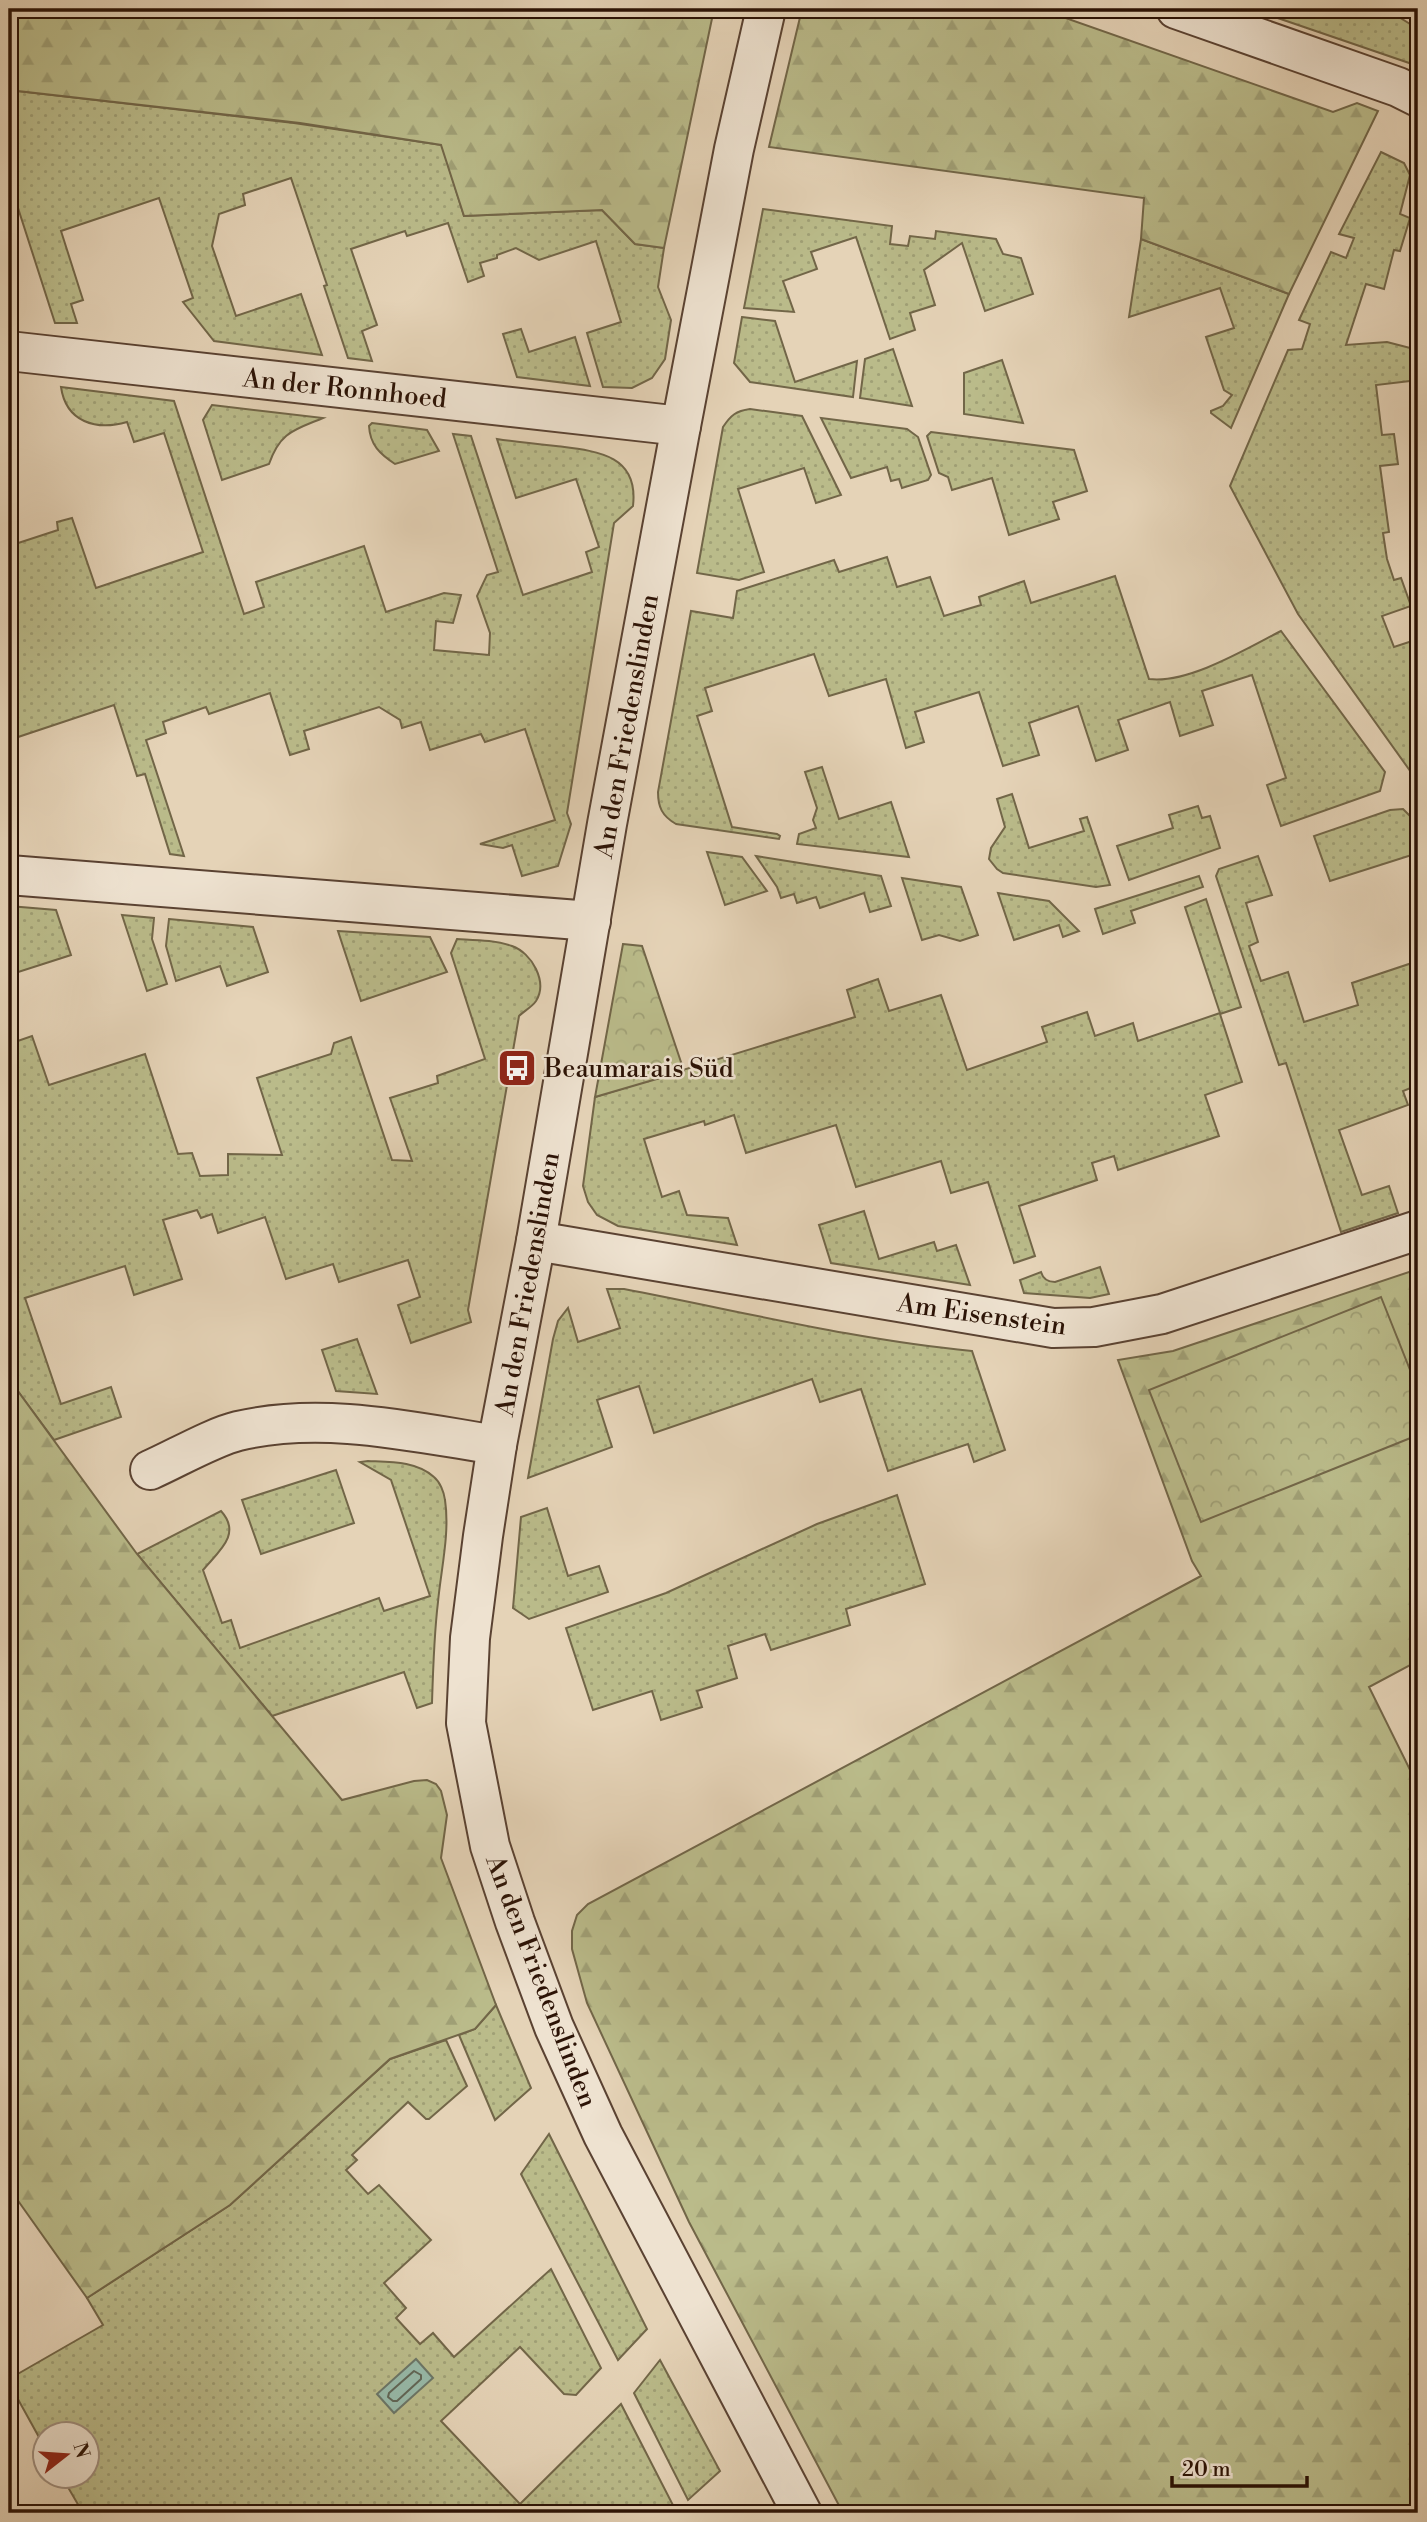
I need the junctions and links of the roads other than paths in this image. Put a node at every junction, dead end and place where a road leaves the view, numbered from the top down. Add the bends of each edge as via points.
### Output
1 (766, 9) edge
2 (1176, 9) edge
3 (1418, 97) edge
4 (9, 352) edge
5 (681, 426) junction
6 (9, 875) edge
7 (591, 921) junction
8 (1418, 1230) edge
9 (536, 1241) junction
10 (497, 1445) junction
11 (150, 1470) dead end
12 (802, 2513) edge

1 - 5 street, An den Friedenslinden
2 - 3 street
4 - 5 street, An der Ronnhoed
5 - 7 street, An den Friedenslinden
6 - 7 street
7 - 9 street, An den Friedenslinden
8 - 9 street, Am Eisenstein via 1161,1314 1067,1328
9 - 10 street, An den Friedenslinden
10 - 11 street, An den Friedenslinden via 371,1426 292,1423 236,1432
10 - 12 street, An den Friedenslinden via 470,1638 466,1723 490,1846 554,2027 603,2135

